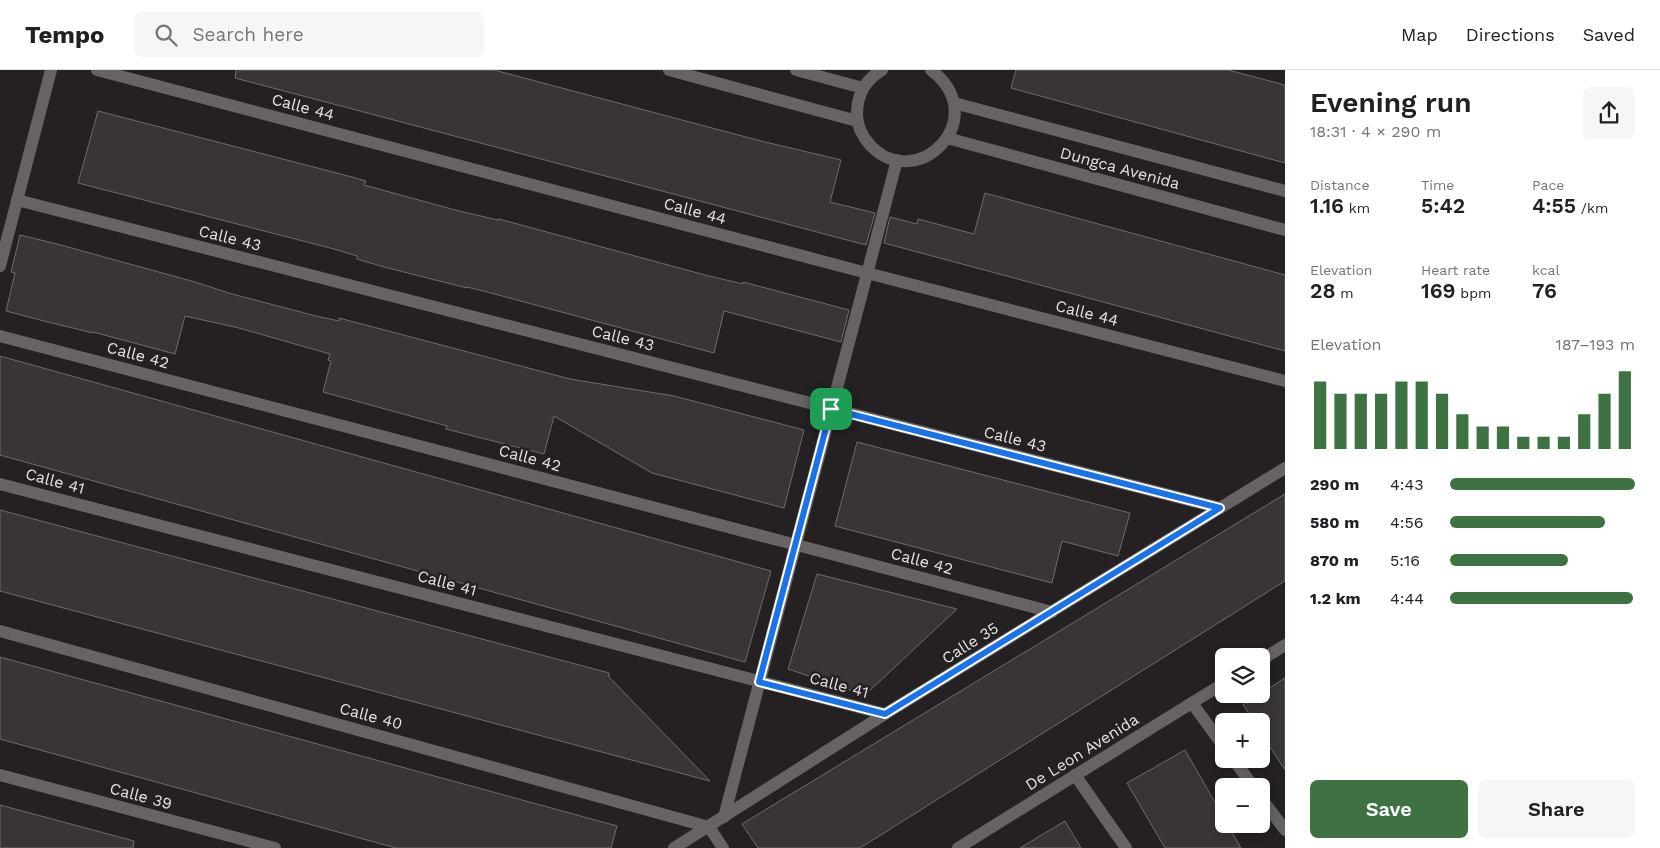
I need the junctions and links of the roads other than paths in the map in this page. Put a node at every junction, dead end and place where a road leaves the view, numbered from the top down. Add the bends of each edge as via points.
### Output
1 (51, 70) edge
2 (97, 70) edge
3 (668, 70) edge
4 (796, 70) edge
5 (882, 70) edge
6 (931, 70) edge
7 (863, 88) junction
8 (954, 103) junction
9 (857, 121) junction
10 (947, 138) junction
11 (898, 160) junction
12 (1285, 191) edge
13 (17, 200) junction
14 (1285, 230) edge
15 (0, 266) edge
16 (867, 273) junction
17 (0, 336) edge
18 (1285, 381) edge
19 (831, 409) junction
20 (1285, 468) edge
21 (0, 484) edge
22 (1220, 508) junction
23 (796, 544) junction
24 (1052, 612) junction
25 (0, 631) edge
26 (1285, 645) edge
27 (1270, 654) edge
28 (759, 682) junction
29 (1215, 689) edge
30 (1192, 703) junction
31 (885, 714) junction
32 (1215, 735) edge
33 (0, 775) edge
34 (1075, 775) junction
35 (1270, 810) edge
36 (724, 818) junction
37 (709, 827) junction
38 (1285, 830) edge
39 (275, 848) edge
40 (674, 848) edge
41 (723, 848) edge
42 (958, 848) edge
43 (1126, 848) edge

1 - 13 street
2 - 16 street, Calle 44
3 - 9 street
4 - 7 street
5 - 7 street via 873,75
6 - 8 street via 950,90
7 - 9 street via 857,104
8 - 10 street via 954,121
8 - 12 street, Dungca Avenida
9 - 11 street via 864,138 877,152
10 - 11 street via 933,152 914,160
10 - 14 street, Dungca Avenida
11 - 16 street
13 - 15 street
13 - 19 street, Calle 43
16 - 18 street, Calle 44
16 - 19 street
17 - 23 street, Calle 42
19 - 22 street, Calle 43
19 - 23 street
20 - 22 street, Calle 35
21 - 28 street, Calle 41
22 - 24 street, Calle 35
23 - 24 street, Calle 42
23 - 28 street
24 - 31 street, Calle 35
25 - 37 street, Calle 40
26 - 27 street
28 - 31 street, Calle 41
28 - 36 street
29 - 30 street, De Leon Avenida
30 - 32 street
30 - 34 street, De Leon Avenida
31 - 36 street, Calle 35
33 - 39 street, Calle 39
34 - 42 street, De Leon Avenida
34 - 43 street
35 - 38 street
36 - 37 street, Calle 35
37 - 40 street, Calle 35
37 - 41 street

